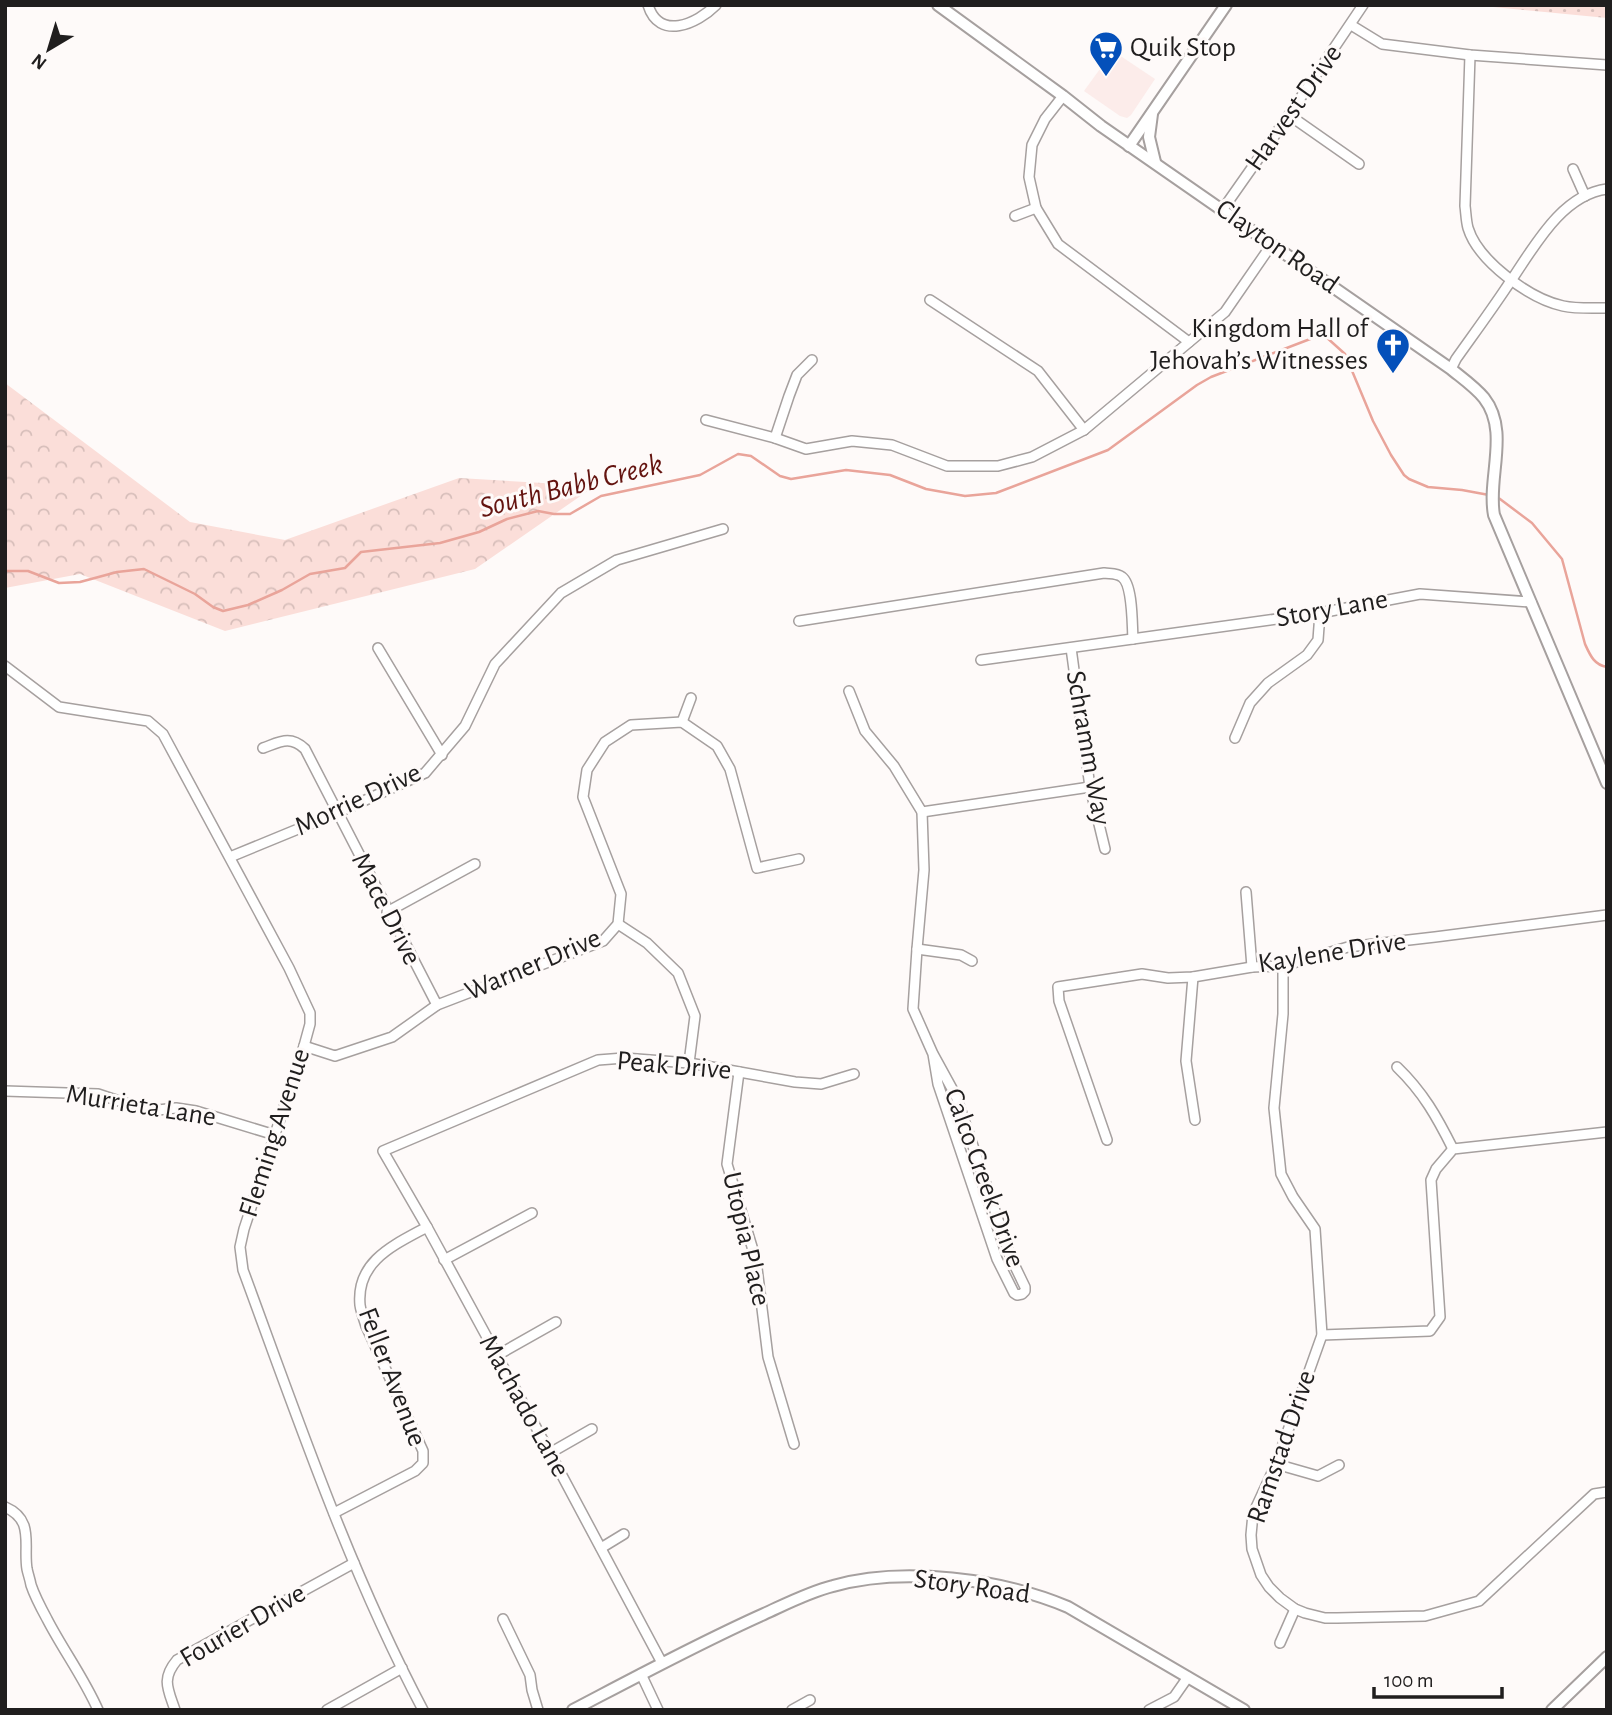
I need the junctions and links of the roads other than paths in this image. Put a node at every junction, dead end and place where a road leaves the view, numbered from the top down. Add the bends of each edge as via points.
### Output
1 (648, 5) edge
2 (716, 5) edge
3 (1226, 5) edge
4 (1363, 5) edge
5 (945, 7) edge
6 (1351, 25) junction
7 (1470, 55) junction
8 (1607, 65) edge
9 (1063, 96) junction
10 (1152, 111) junction
11 (1289, 115) junction
12 (1129, 146) junction
13 (1155, 162) junction
14 (1360, 164) dead end
15 (1573, 169) dead end
16 (1607, 189) edge
17 (1585, 196) junction
18 (1036, 208) junction
19 (1223, 209) junction
20 (1015, 216) dead end
21 (1272, 244) junction
22 (1513, 279) junction
23 (930, 300) dead end
24 (1607, 308) edge
25 (1189, 342) junction
26 (812, 360) dead end
27 (1451, 369) junction
28 (706, 421) dead end
29 (1084, 430) junction
30 (775, 438) junction
31 (723, 529) dead end
32 (1531, 601) junction
33 (1320, 613) junction
34 (799, 621) dead end
35 (1133, 639) junction
36 (378, 648) dead end
37 (1071, 648) junction
38 (981, 660) dead end
39 (5, 666) edge
40 (849, 691) dead end
41 (691, 698) dead end
42 (682, 722) junction
43 (1235, 738) dead end
44 (263, 748) dead end
45 (442, 755) junction
46 (1607, 783) edge
47 (1090, 787) junction
48 (922, 812) junction
49 (337, 813) junction
50 (1105, 849) dead end
51 (230, 857) junction
52 (799, 859) dead end
53 (475, 864) dead end
54 (1246, 892) dead end
55 (387, 912) junction
56 (1607, 915) edge
57 (618, 924) junction
58 (917, 949) junction
59 (972, 961) dead end
60 (1283, 966) junction
61 (1252, 967) junction
62 (1194, 977) junction
63 (437, 1005) junction
64 (304, 1046) junction
65 (933, 1054) junction
66 (689, 1063) junction
67 (1397, 1067) dead end
68 (739, 1072) junction
69 (854, 1074) dead end
70 (5, 1091) edge
71 (1195, 1120) dead end
72 (1607, 1132) edge
73 (275, 1135) junction
74 (1107, 1140) dead end
75 (1453, 1149) junction
76 (383, 1151) joint
77 (532, 1213) dead end
78 (427, 1227) junction
79 (444, 1260) junction
80 (555, 1322) dead end
81 (1322, 1335) junction
82 (496, 1356) junction
83 (592, 1429) dead end
84 (794, 1444) dead end
85 (550, 1453) junction
86 (1276, 1464) junction
87 (1339, 1465) dead end
88 (1607, 1492) edge
89 (5, 1507) edge
90 (334, 1513) junction
91 (624, 1534) dead end
92 (601, 1548) junction
93 (354, 1563) junction
94 (1295, 1608) junction
95 (503, 1619) dead end
96 (1280, 1643) dead end
97 (1607, 1657) edge
98 (662, 1663) junction
99 (402, 1668) junction
100 (641, 1674) junction
101 (1188, 1677) junction
102 (810, 1700) dead end
103 (98, 1710) edge
104 (175, 1710) edge
105 (327, 1710) edge
106 (424, 1710) edge
107 (538, 1710) edge
108 (573, 1710) edge
109 (659, 1710) edge
110 (792, 1710) edge
111 (1149, 1710) edge
112 (1244, 1710) edge
113 (1552, 1710) edge

1 - 2 street via 657,21 673,27 690,23
3 - 10 street
4 - 6 street, Harvest Drive
5 - 9 street, Clayton Road
6 - 7 street via 1381,44
6 - 11 street, Harvest Drive
7 - 8 street
7 - 22 street via 1467,227 1486,258
9 - 12 street, Clayton Road
9 - 18 street via 1032,145 1029,177
10 - 12 street
10 - 13 street via 1149,137
11 - 14 street
11 - 19 street, Harvest Drive
12 - 13 street, Clayton Road
13 - 19 street, Clayton Road
15 - 17 street
16 - 17 street
17 - 22 street via 1547,228
18 - 20 street
18 - 25 street via 1058,244
19 - 21 street, Clayton Road
21 - 25 street via 1225,312
21 - 27 street, Clayton Road
22 - 24 street via 1562,306
22 - 27 street
23 - 29 street via 1038,371
25 - 29 street
26 - 30 street via 797,375
27 - 32 street, Clayton Road via 1477,391 1493,415 1494,515
28 - 30 street
29 - 30 street via 1032,457 998,466 947,466 892,445 852,442 806,449
31 - 45 street, Morrie Drive via 617,560 561,593 495,664 465,726
32 - 33 street, Story Lane via 1420,594
32 - 46 street, Clayton Road
33 - 35 street, Story Lane
33 - 43 street via 1318,640 1307,655 1268,683 1250,703
34 - 35 street via 1104,573 1125,579
35 - 37 street, Story Lane
36 - 45 street
37 - 38 street, Story Lane
37 - 47 street, Schramm Way
39 - 51 street, Fleming Avenue via 59,707 148,721 163,734
40 - 48 street, Calco Creek Drive via 865,731 894,766
41 - 42 street
42 - 52 street via 717,747 730,769 757,868
42 - 57 street, Warner Drive via 631,725 605,742 587,770 583,797 621,894
44 - 49 street, Mace Drive via 284,740 305,749
45 - 49 street, Morrie Drive via 425,773
47 - 48 street
47 - 50 street, Schramm Way
48 - 58 street, Calco Creek Drive via 924,870
49 - 51 street, Morrie Drive
49 - 55 street, Mace Drive
51 - 64 street, Fleming Avenue via 310,1013
53 - 55 street
54 - 61 street
55 - 63 street, Mace Drive
56 - 60 street, Kaylene Drive via 1348,947
57 - 63 street, Warner Drive via 603,941
57 - 66 street via 647,943 678,973 695,1016
58 - 59 street
58 - 65 street, Calco Creek Drive via 913,1009
60 - 61 street, Kaylene Drive
60 - 81 street, Ramstad Drive via 1274,1108 1281,1174 1315,1229
61 - 62 street, Kaylene Drive
62 - 71 street via 1186,1061
62 - 74 street, Kaylene Drive via 1142,974 1058,987
63 - 64 street, Warner Drive via 391,1037 335,1056
64 - 73 street, Fleming Avenue
65 - 65 street, Calco Creek Drive via 938,1084 997,1259 1014,1293 1022,1294 1026,1287 1011,1258 956,1096
66 - 68 street, Peak Drive
66 - 76 street, Peak Drive via 598,1060
67 - 75 street via 1415,1084
68 - 69 street, Peak Drive via 821,1084
68 - 84 street, Utopia Place via 727,1164 756,1260 768,1357
70 - 73 street, Murrieta Lane via 98,1094 149,1111 197,1111
72 - 75 street
73 - 90 street, Fleming Avenue via 244,1229 240,1247 243,1270
75 - 81 street via 1431,1180 1440,1317 1430,1331
76 - 78 street, Machado Lane
77 - 79 street
78 - 79 street, Machado Lane
78 - 90 street, Feller Avenue via 378,1256 360,1287 366,1326 423,1451 424,1463
79 - 82 street, Machado Lane
80 - 82 street
81 - 86 street, Ramstad Drive
82 - 85 street, Machado Lane
83 - 85 street
85 - 92 street, Machado Lane
86 - 87 street via 1318,1476
86 - 94 street, Ramstad Drive via 1253,1514 1252,1549 1269,1587
88 - 94 street, Ramstad Drive via 1594,1494 1479,1601 1425,1616 1325,1618
89 - 103 street via 26,1530 26,1567 34,1593
90 - 93 street, Fleming Avenue
91 - 92 street
92 - 98 street, Machado Lane
93 - 99 street, Fleming Avenue
93 - 104 street, Fourier Drive via 177,1660 166,1683
94 - 96 street
95 - 107 street via 530,1675
97 - 113 street
98 - 100 street, Story Road
98 - 101 street, Story Road via 832,1586 868,1579 926,1577 1042,1596
99 - 105 street
99 - 106 street, Fleming Avenue
100 - 108 street, Story Road
100 - 109 street
101 - 111 street via 1174,1697
101 - 112 street, Story Road
102 - 110 street

